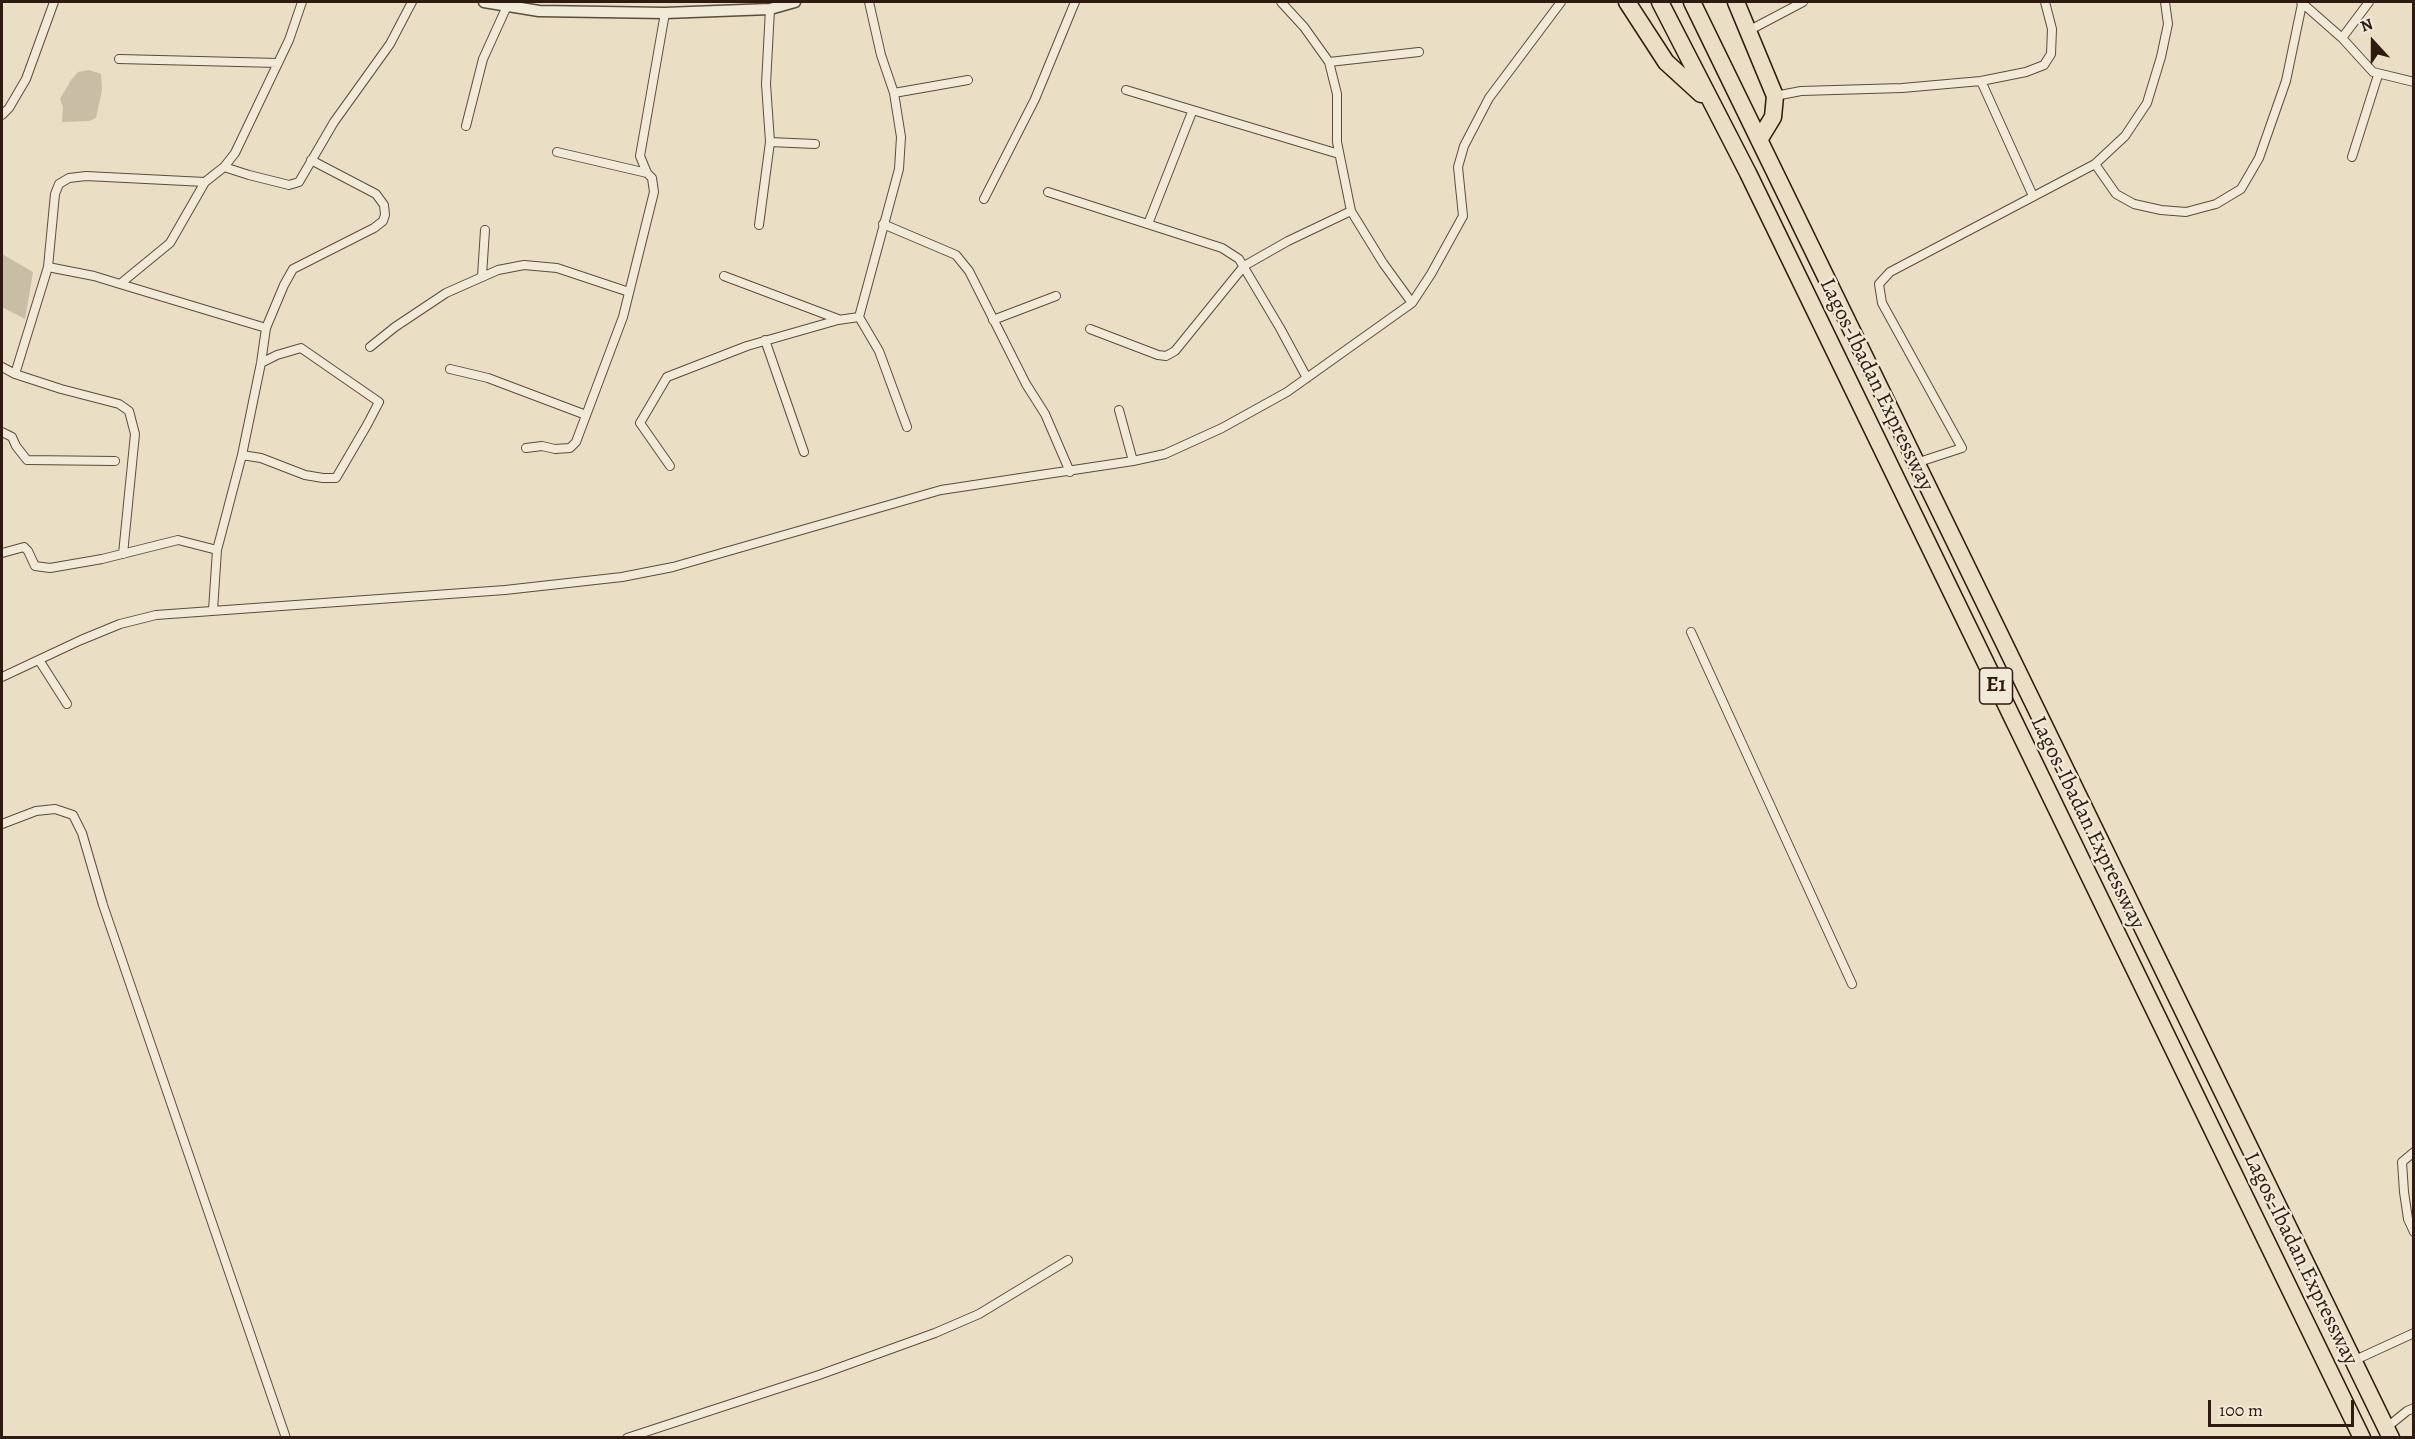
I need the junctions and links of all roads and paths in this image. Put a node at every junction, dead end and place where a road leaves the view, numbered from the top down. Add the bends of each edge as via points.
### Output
1 (54, 2) edge
2 (302, 2) edge
3 (412, 2) edge
4 (484, 2) edge
5 (795, 2) edge
6 (869, 2) edge
7 (1075, 2) edge
8 (1281, 2) edge
9 (1561, 2) edge
10 (1628, 2) edge
11 (1660, 2) edge
12 (1692, 2) edge
13 (1736, 2) edge
14 (1803, 2) edge
15 (2045, 2) edge
16 (2165, 2) edge
17 (2369, 2) edge
18 (783, 3) edge
19 (2301, 3) edge
20 (507, 6) junction
21 (596, 7) edge
22 (770, 9) junction
23 (665, 13) junction
24 (1748, 31) junction
25 (2343, 38) junction
26 (1419, 52) dead end
27 (119, 59) dead end
28 (1329, 62) junction
29 (278, 63) junction
30 (2378, 75) junction
31 (969, 80) dead end
32 (1981, 81) junction
33 (2414, 82) edge
34 (1126, 90) dead end
35 (894, 93) junction
36 (1775, 96) junction
37 (1708, 99) junction
38 (1192, 111) junction
39 (2, 115) edge
40 (466, 126) dead end
41 (1759, 140) junction
42 (770, 142) junction
43 (815, 144) dead end
44 (557, 152) dead end
45 (1339, 154) junction
46 (2352, 157) dead end
47 (311, 160) junction
48 (2095, 164) junction
49 (224, 167) junction
50 (647, 173) junction
51 (206, 182) junction
52 (1048, 192) dead end
53 (2033, 196) junction
54 (984, 199) dead end
55 (1351, 211) junction
56 (883, 224) junction
57 (1148, 224) junction
58 (759, 225) dead end
59 (485, 230) dead end
60 (48, 267) junction
61 (1244, 267) junction
62 (482, 276) junction
63 (724, 276) dead end
64 (120, 284) junction
65 (630, 292) junction
66 (1056, 296) dead end
67 (1412, 303) junction
68 (859, 317) junction
69 (838, 320) junction
70 (993, 320) junction
71 (266, 328) junction
72 (1090, 329) dead end
73 (765, 340) junction
74 (370, 347) dead end
75 (261, 363) junction
76 (2, 367) edge
77 (450, 369) dead end
78 (15, 374) junction
79 (1307, 378) junction
80 (1119, 410) dead end
81 (586, 415) junction
82 (907, 427) dead end
83 (2, 432) edge
84 (526, 448) dead end
85 (804, 452) dead end
86 (242, 455) junction
87 (115, 461) dead end
88 (1133, 461) junction
89 (1916, 463) junction
90 (670, 466) dead end
91 (1070, 471) junction
92 (217, 550) junction
93 (2, 553) edge
94 (123, 554) junction
95 (213, 610) junction
96 (1691, 632) dead end
97 (39, 660) junction
98 (2, 677) edge
99 (68, 704) dead end
100 (2, 824) edge
101 (1852, 984) dead end
102 (2414, 1152) edge
103 (2414, 1232) edge
104 (1068, 1260) dead end
105 (2414, 1334) edge
106 (2353, 1361) junction
107 (2414, 1408) edge
108 (2388, 1433) edge
109 (286, 1437) edge
110 (627, 1437) edge
111 (2362, 1437) edge

1 - 39 street via 26,79
2 - 29 street
3 - 47 street via 390,44
4 - 20 street
5 - 18 street
6 - 35 street
7 - 54 street via 1035,99
8 - 28 street
9 - 67 street via 1489,98 1464,146 1458,167 1463,216
10 - 37 highway via 1666,62
11 - 37 highway, Lagos-Ibadan Expressway / E1
12 - 41 highway, Lagos-Ibadan Expressway / E1
13 - 24 highway
14 - 24 street
15 - 32 street via 2052,29 2050,54 2044,65
16 - 48 street via 2168,24 2147,103 2125,136
17 - 25 street
18 - 22 street
19 - 25 street
19 - 48 street via 2286,81 2259,158 2241,189 2216,204 2186,212 2161,210 2134,204 2116,194
20 - 21 street via 539,11
20 - 40 street via 483,59
21 - 23 street
22 - 23 street
22 - 42 street via 766,84
23 - 50 street via 640,156
24 - 36 highway
25 - 30 street
26 - 28 street
27 - 29 street
28 - 45 street via 1337,94
29 - 49 street via 235,153
30 - 33 street
30 - 46 street
31 - 35 street
32 - 36 street via 1801,91
32 - 53 street
34 - 38 street
35 - 56 street via 901,137 900,169
36 - 41 highway via 1773,117
37 - 111 highway, Lagos-Ibadan Expressway / E1 via 1753,183
38 - 45 street
38 - 57 street
41 - 89 highway, Lagos-Ibadan Expressway / E1
42 - 43 street
42 - 58 street
44 - 50 street
45 - 55 street
47 - 49 street via 294,184
47 - 71 street via 376,194 385,215 374,228 293,269
48 - 53 street
49 - 51 street
50 - 65 street via 654,192
51 - 60 street via 69,177 59,184 55,194
51 - 64 street via 170,243
52 - 57 street
53 - 89 street via 1890,272 1879,284 1882,303 1962,448
55 - 61 street
55 - 67 street
56 - 68 street
56 - 70 street via 956,255 974,279
57 - 61 street via 1222,248
59 - 62 street
60 - 64 street
60 - 78 street
61 - 72 street via 1175,351 1166,356
61 - 79 street
62 - 65 street via 524,265 556,268
62 - 74 street via 436,299
63 - 69 street
64 - 71 street
65 - 81 street
66 - 70 street
67 - 79 street
68 - 69 street
68 - 82 street via 879,351
69 - 73 street
70 - 91 street via 1045,414
71 - 75 street
73 - 85 street
73 - 90 street via 667,376 640,423
75 - 86 street
75 - 86 street via 301,348 379,402 336,478 305,475
76 - 78 street
77 - 81 street via 488,378
78 - 94 street via 119,404 129,411 135,434
79 - 88 street via 1222,428 1165,454
80 - 88 street
81 - 84 street via 570,448
83 - 87 street via 12,437 27,460
86 - 92 street
88 - 91 street
89 - 106 highway, Lagos-Ibadan Expressway / E1
91 - 95 street via 941,490 673,567 622,577 506,590
92 - 94 street via 178,540
92 - 95 street
93 - 94 street via 24,547 39,568
95 - 97 street via 156,615 120,624
96 - 101 street
97 - 98 street
97 - 99 street
100 - 109 street via 36,811 55,809 73,815 82,833 103,905
102 - 103 street via 2402,1162 2405,1201
104 - 110 street via 979,1314 935,1333
105 - 106 street
106 - 108 highway, Lagos-Ibadan Expressway / E1
107 - 108 street

